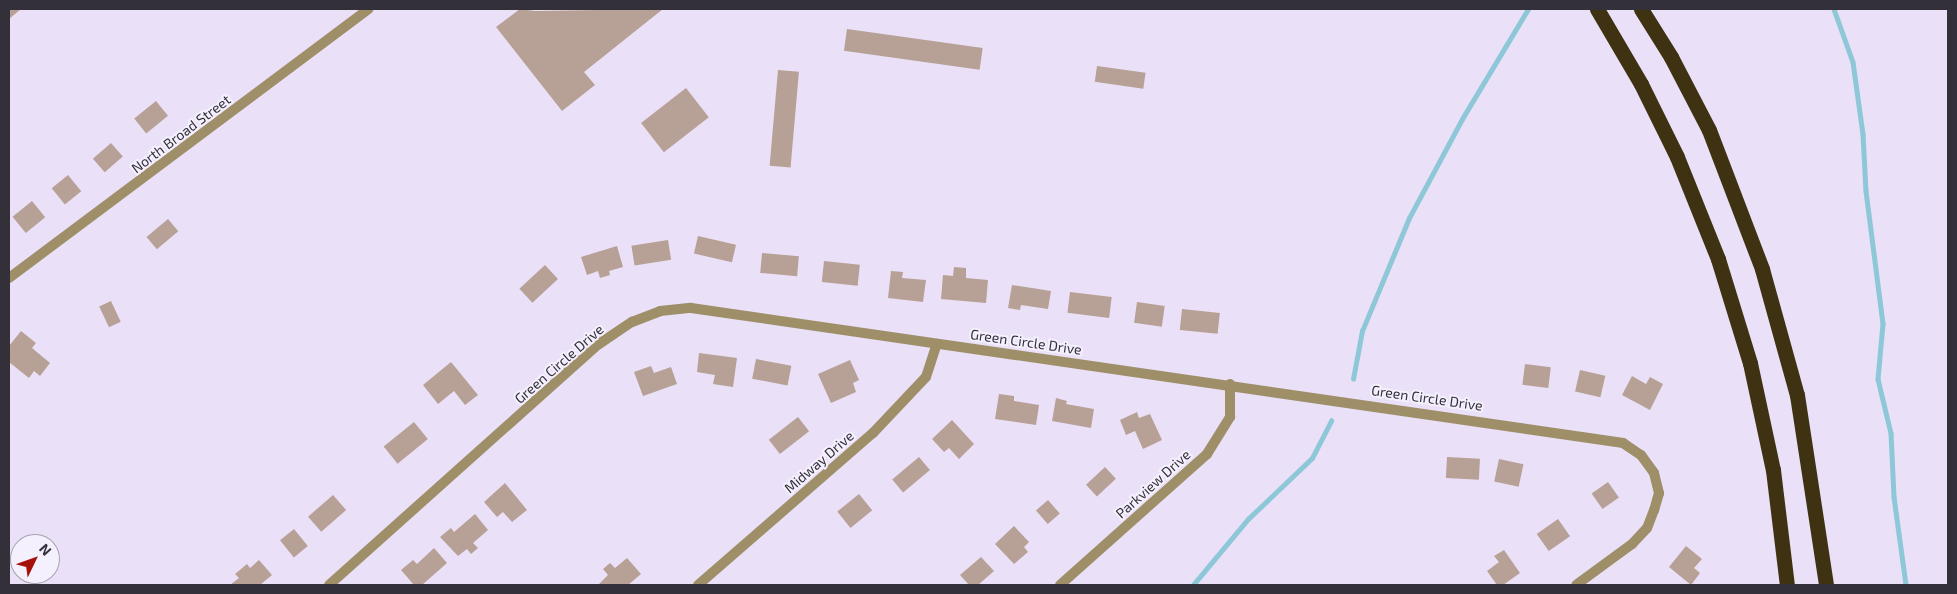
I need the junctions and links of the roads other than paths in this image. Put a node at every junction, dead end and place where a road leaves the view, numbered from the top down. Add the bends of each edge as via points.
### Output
1 (368, 9) edge
2 (1597, 9) edge
3 (1641, 9) edge
4 (9, 278) edge
5 (938, 344) junction
6 (1230, 384) junction
7 (329, 585) edge
8 (698, 585) edge
9 (1060, 585) edge
10 (1576, 585) edge
11 (1788, 585) edge
12 (1826, 585) edge

1 - 4 street, North Broad Street
2 - 11 highway via 1641,84 1678,157 1718,259 1750,363 1773,470
3 - 12 highway via 1672,57 1709,130 1762,269 1797,395
5 - 6 street, Green Circle Drive
5 - 7 street, Green Circle Drive via 691,308 660,311 632,322 599,344
5 - 8 street, Midway Drive via 926,377 873,432
6 - 9 street, Parkview Drive via 1230,418 1207,454
6 - 10 street, Green Circle Drive via 1623,443 1641,455 1654,473 1659,493 1654,510 1647,528 1632,544

